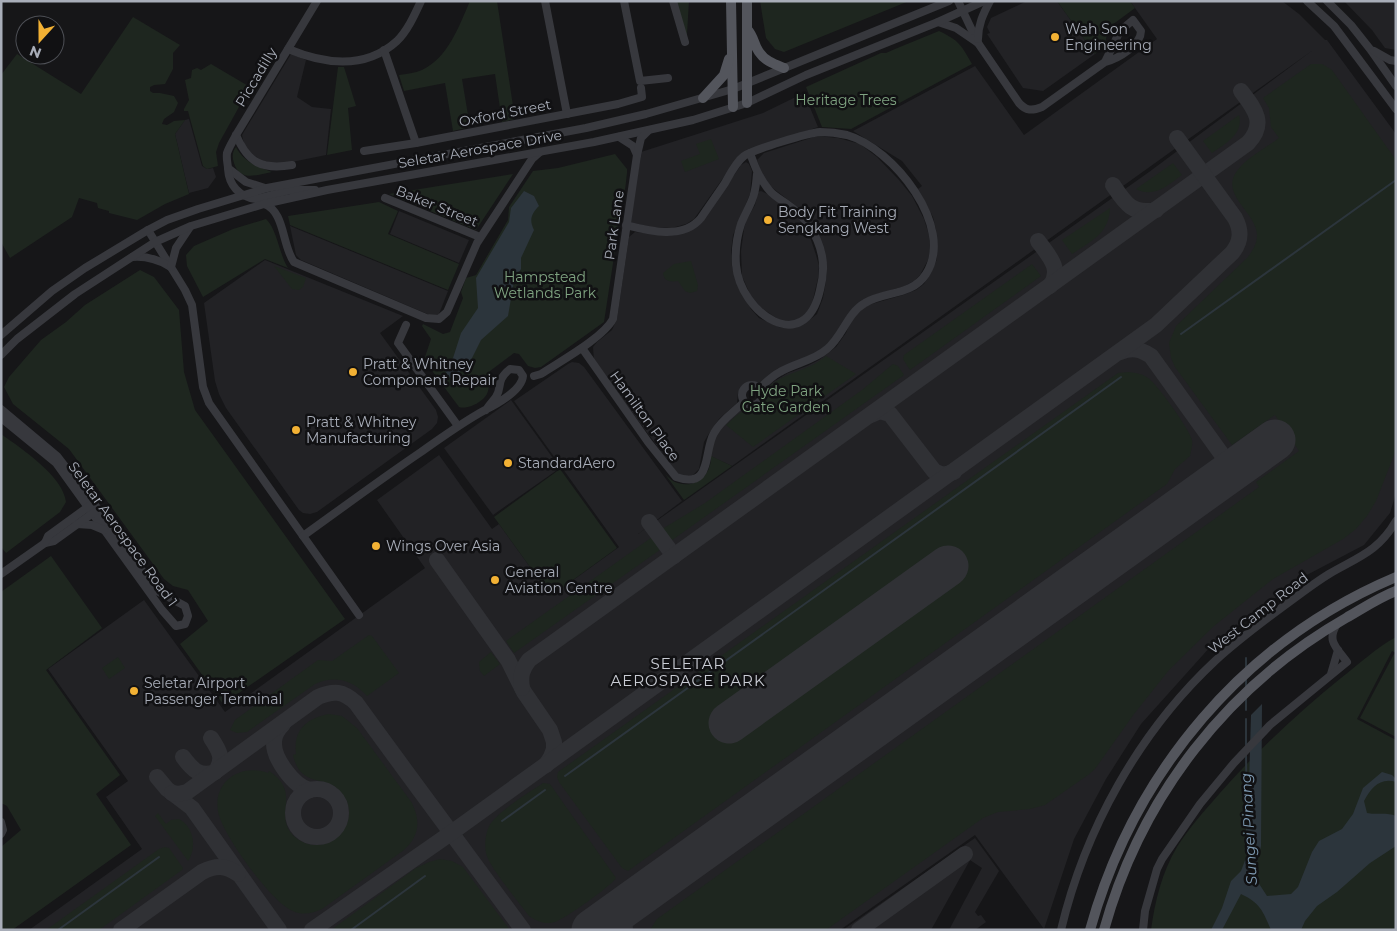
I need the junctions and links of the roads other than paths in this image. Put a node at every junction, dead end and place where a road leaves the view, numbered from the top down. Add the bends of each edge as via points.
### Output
1 (317, 1) edge
2 (422, 1) edge
3 (545, 1) edge
4 (624, 1) edge
5 (672, 1) edge
6 (731, 1) edge
7 (747, 1) edge
8 (950, 1) edge
9 (958, 1) edge
10 (984, 1) edge
11 (990, 1) edge
12 (1307, 1) edge
13 (1328, 1) edge
14 (935, 5) edge
15 (963, 11) junction
16 (938, 22) junction
17 (747, 29) junction
18 (685, 42) dead end
19 (978, 43) junction
20 (288, 49) junction
21 (1370, 49) junction
22 (384, 50) junction
23 (732, 50) junction
24 (1396, 61) edge
25 (1105, 62) junction
26 (784, 68) junction
27 (1393, 75) edge
28 (668, 78) dead end
29 (747, 84) junction
30 (1379, 85) junction
31 (1396, 86) edge
32 (641, 88) dead end
33 (733, 89) junction
34 (703, 98) junction
35 (747, 102) junction
36 (733, 107) junction
37 (1396, 109) edge
38 (567, 114) junction
39 (648, 131) junction
40 (236, 135) junction
41 (619, 137) junction
42 (416, 143) junction
43 (364, 151) dead end
44 (540, 152) junction
45 (750, 153) junction
46 (637, 155) junction
47 (292, 165) dead end
48 (229, 169) junction
49 (757, 174) junction
50 (267, 188) junction
51 (768, 189) junction
52 (327, 190) junction
53 (755, 191) junction
54 (244, 194) junction
55 (385, 198) dead end
56 (264, 204) junction
57 (626, 225) junction
58 (191, 226) junction
59 (148, 230) junction
60 (480, 237) junction
61 (155, 242) junction
62 (131, 257) junction
63 (171, 267) junction
64 (406, 325) dead end
65 (1, 335) edge
66 (582, 348) junction
67 (1, 355) edge
68 (534, 376) dead end
69 (759, 389) junction
70 (744, 402) junction
71 (1, 409) edge
72 (486, 410) junction
73 (1, 418) edge
74 (458, 426) junction
75 (78, 492) junction
76 (93, 508) junction
77 (75, 521) junction
78 (1396, 521) edge
79 (106, 531) junction
80 (303, 536) junction
81 (136, 569) junction
82 (1, 574) edge
83 (1396, 577) edge
84 (1396, 591) edge
85 (359, 615) dead end
86 (1338, 623) junction
87 (1313, 638) junction
88 (1336, 647) junction
89 (1331, 674) junction
90 (1, 822) edge
91 (1, 834) edge
92 (1060, 930) edge
93 (1090, 930) edge
94 (1104, 930) edge
95 (1143, 930) edge

1 - 20 street, Piccadilly
2 - 22 street via 398,40
3 - 38 street
4 - 28 street via 640,82
5 - 18 street
6 - 23 main road
7 - 17 main road
8 - 14 street, Seletar Aerospace Drive
9 - 15 street
10 - 15 street, Seletar Aerospace Drive
11 - 19 street via 978,29
12 - 30 street via 1334,26
13 - 21 street
14 - 26 street, Seletar Aerospace Drive
15 - 16 street, Seletar Aerospace Drive
15 - 19 street
16 - 19 street via 956,28
16 - 35 street, Seletar Aerospace Drive
17 - 26 main road via 764,58
17 - 29 main road
19 - 25 street via 1019,103 1031,110 1042,107
20 - 22 street via 330,62 356,62
20 - 40 street, Piccadilly
21 - 24 street
21 - 27 street
22 - 42 street
23 - 33 main road
23 - 34 main road via 724,75
25 - 25 street via 1120,31 1133,20 1141,32 1138,42
26 - 29 street, Seletar Aerospace Drive
27 - 30 street
27 - 31 street
29 - 33 street, Seletar Aerospace Drive
29 - 35 main road
30 - 37 street
32 - 38 street, Oxford Street via 642,97 639,99
33 - 34 street, Seletar Aerospace Drive
33 - 36 main road
34 - 50 street, Seletar Aerospace Drive via 586,128
35 - 36 street, Seletar Aerospace Drive
36 - 39 street, Seletar Aerospace Drive
38 - 42 street, Oxford Street
39 - 41 street, Seletar Aerospace Drive
39 - 46 street, Park Lane via 641,138
40 - 47 street via 244,152 254,161 273,168
40 - 48 street, Piccadilly via 228,152
41 - 44 street, Seletar Aerospace Drive
41 - 46 street via 633,146
42 - 43 street, Oxford Street
44 - 52 street, Seletar Aerospace Drive
44 - 60 street
45 - 49 street
45 - 57 street via 738,162 701,218 692,225 658,232
45 - 69 street via 819,132 847,135 859,140 882,155 907,182 923,205 934,240 931,263 918,283 902,292 866,302 853,313 828,349 780,372
46 - 57 street, Park Lane
48 - 50 street via 246,182
48 - 54 street, Piccadilly via 232,186
49 - 51 street
49 - 53 street
50 - 54 street, Seletar Aerospace Drive
51 - 53 street via 760,187
51 - 53 street via 801,215 813,233 822,258 818,301 813,313 796,324 778,324 760,312 746,296 737,273 739,232
52 - 54 street via 291,190 256,199
52 - 56 street, Seletar Aerospace Drive
54 - 59 street, Seletar Aerospace Drive via 167,220
55 - 60 street, Baker Street
56 - 58 street, Seletar Aerospace Drive
56 - 60 street via 271,207 278,220 294,262 435,320 444,316
57 - 66 street, Park Lane via 614,316 608,327
58 - 61 street, Seletar Aerospace Drive
58 - 63 street via 176,248
59 - 61 street
59 - 65 street, Seletar Aerospace Drive via 52,291
61 - 62 street, Seletar Aerospace Drive
61 - 63 street
62 - 63 street via 159,260
62 - 67 street, Seletar Aerospace Drive via 75,294
63 - 80 street via 192,304 203,387 209,403
64 - 74 street via 398,343
66 - 68 street, Park Lane
66 - 70 street, Hamilton Place via 676,477 690,480 701,474 714,432
69 - 70 street, Hamilton Place via 746,387 742,392
69 - 70 street, Hamilton Place via 762,398 758,403 749,405
71 - 76 street, Seletar Aerospace Road 1 via 57,456
72 - 72 street via 497,396 503,376 510,369 518,370 523,376 519,387
72 - 74 street
73 - 75 street, Seletar Aerospace Road 1 via 56,463
74 - 80 street
75 - 76 street, Seletar Aerospace Road 1
75 - 77 street
76 - 77 street
76 - 79 street, Seletar Aerospace Road 1
76 - 81 street, Seletar Aerospace Road 1
77 - 79 street
77 - 82 street via 54,542 44,543
78 - 92 street, West Camp Road via 1378,545 1299,594 1215,662 1154,730 1118,786 1096,829 1077,874
79 - 81 street, Seletar Aerospace Road 1
80 - 85 street
81 - 81 street, Seletar Aerospace Road 1 via 157,591 185,606 188,616 184,624 176,626 173,623
83 - 93 main road via 1302,628 1239,678 1210,708 1155,782 1121,844
84 - 86 main road
86 - 87 main road
86 - 88 street via 1332,635
87 - 88 street via 1324,639
87 - 94 main road via 1260,678 1194,749 1150,818 1121,881
88 - 89 street
88 - 89 street via 1347,662
89 - 95 street via 1270,725 1234,763 1191,817 1157,869
90 - 91 street

